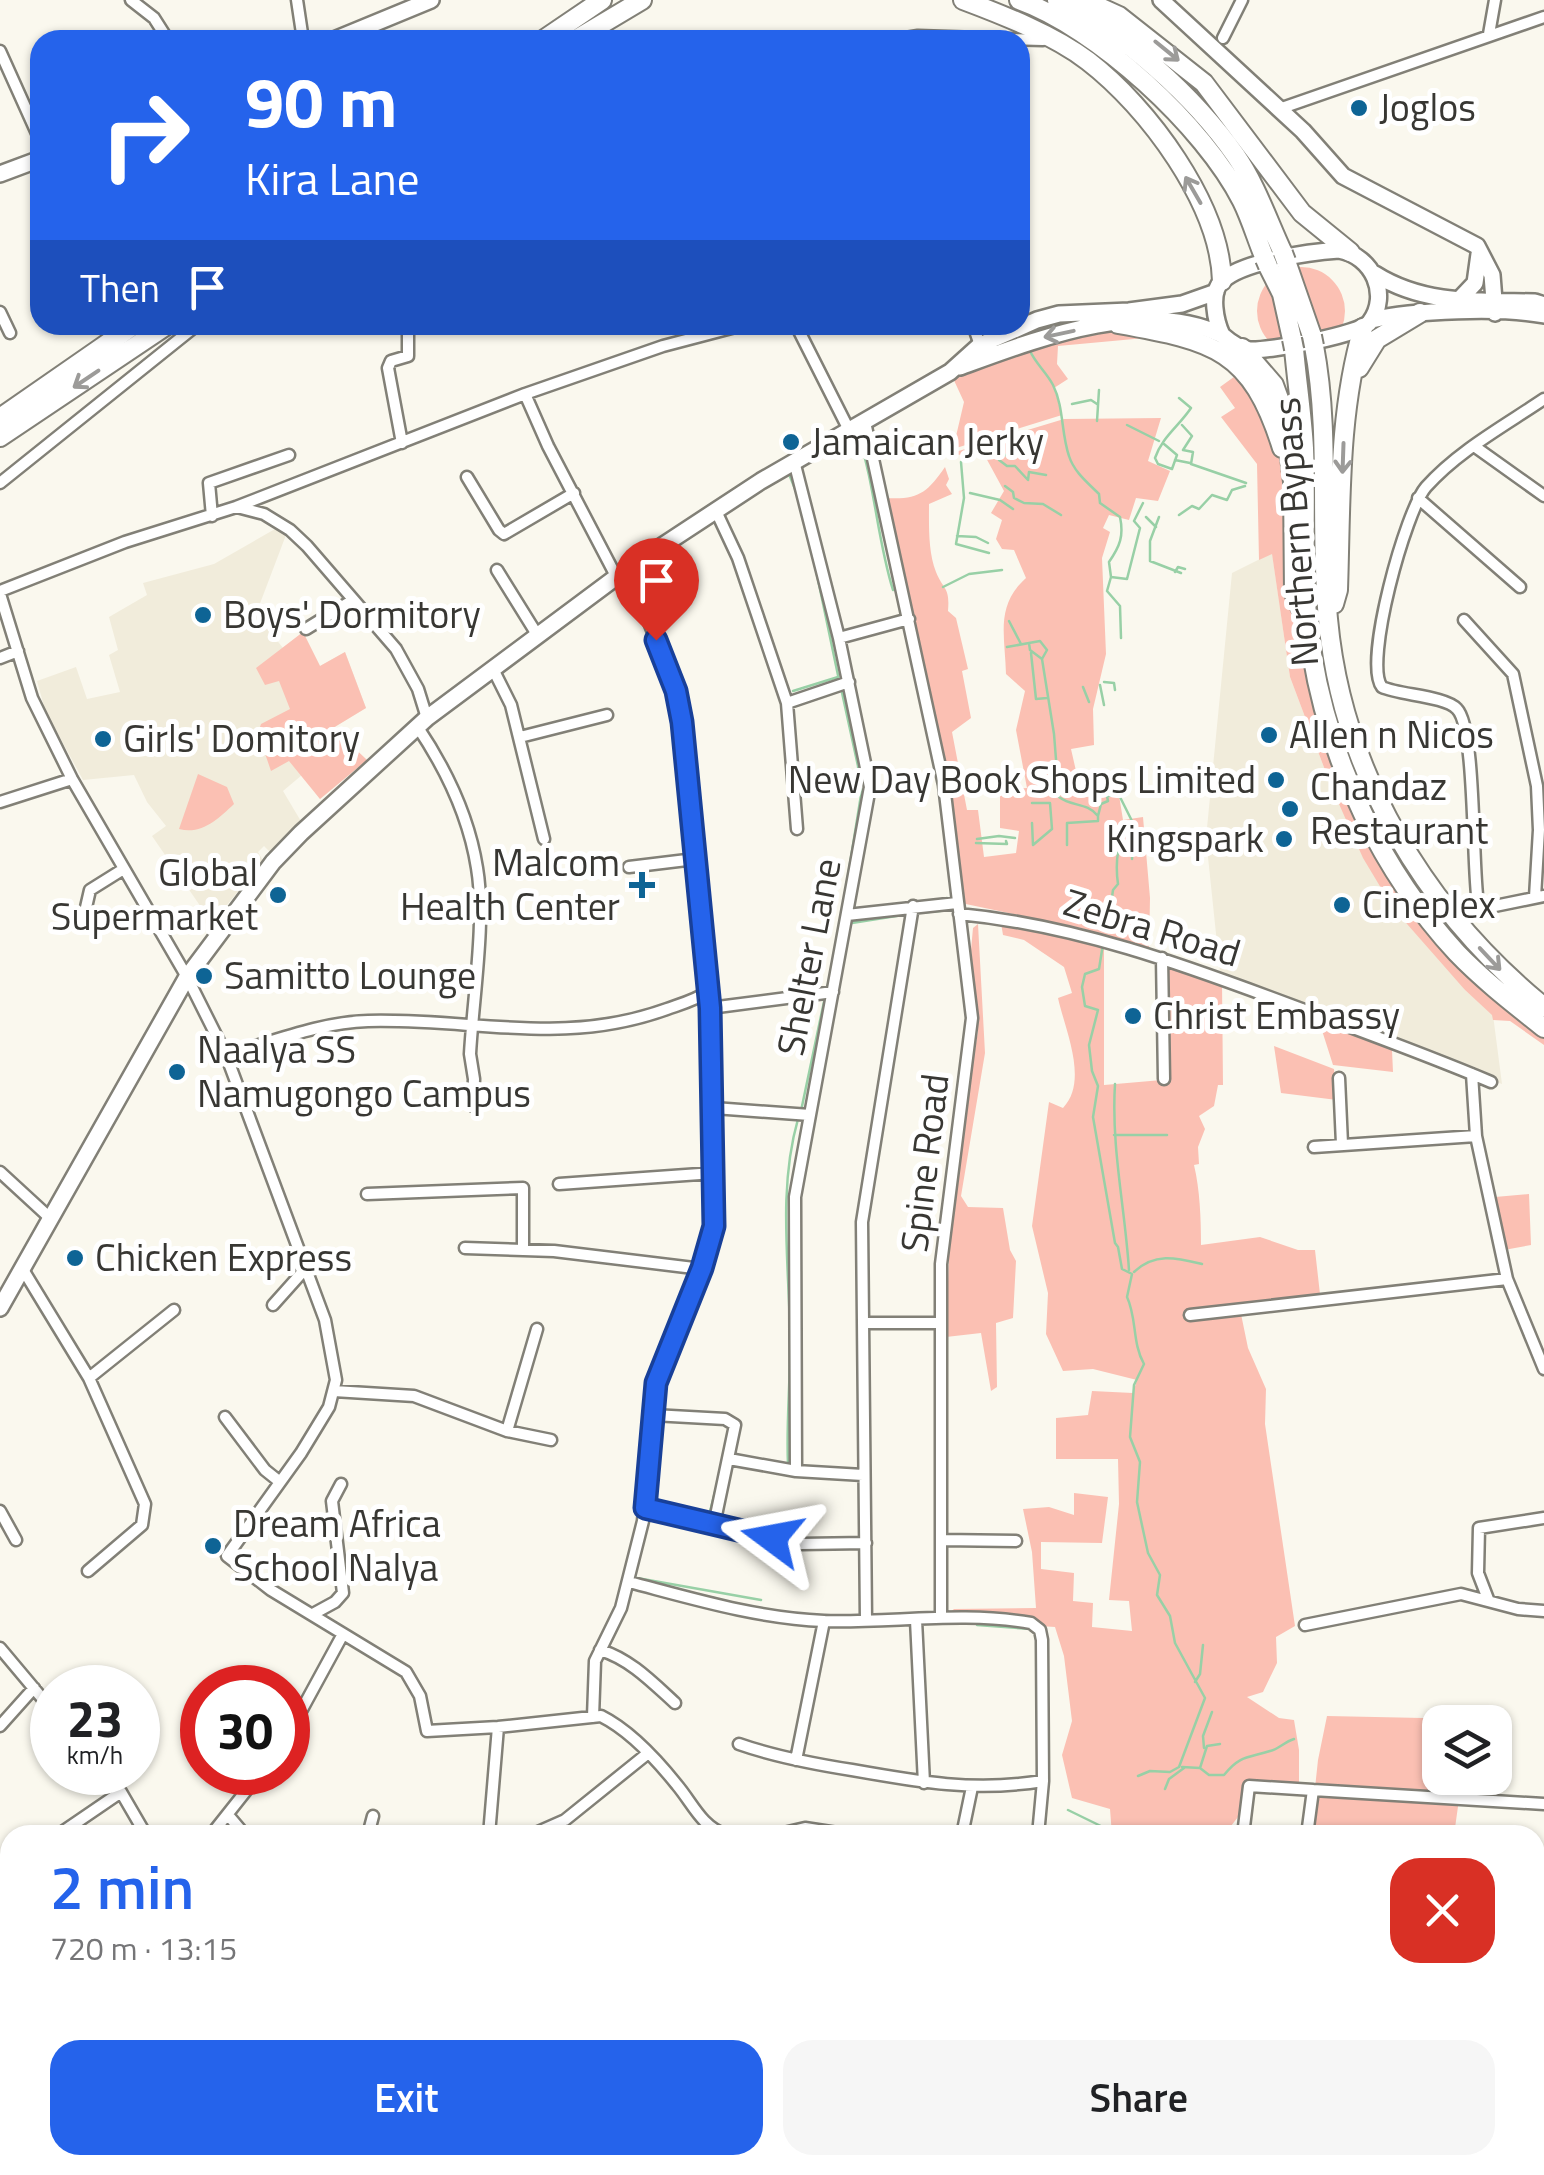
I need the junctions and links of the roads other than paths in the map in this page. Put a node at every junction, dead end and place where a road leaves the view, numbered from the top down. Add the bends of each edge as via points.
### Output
1 (131, 0) edge
2 (297, 0) edge
3 (431, 0) edge
4 (602, 0) edge
5 (642, 0) edge
6 (963, 0) edge
7 (1019, 0) edge
8 (1057, 0) edge
9 (1084, 0) edge
10 (1161, 0) edge
11 (1242, 0) edge
12 (1495, 0) edge
13 (1544, 17) edge
14 (162, 30) edge
15 (301, 30) edge
16 (358, 30) edge
17 (558, 30) edge
18 (592, 30) edge
19 (1489, 34) junction
20 (1030, 38) edge
21 (1223, 38) dead end
22 (0, 51) edge
23 (1104, 75) junction
24 (1279, 109) junction
25 (30, 118) edge
26 (30, 163) edge
27 (0, 174) edge
28 (1478, 246) junction
29 (1350, 252) junction
30 (1275, 260) junction
31 (1375, 274) junction
32 (1219, 286) junction
33 (1544, 306) edge
34 (1453, 307) junction
35 (1495, 307) junction
36 (0, 312) edge
37 (1420, 313) junction
38 (1544, 316) edge
39 (1124, 318) junction
40 (1030, 323) edge
41 (1368, 324) junction
42 (10, 333) dead end
43 (120, 335) edge
44 (152, 335) edge
45 (185, 335) edge
46 (408, 335) edge
47 (704, 335) edge
48 (801, 335) edge
49 (976, 335) edge
50 (1001, 335) edge
51 (1222, 336) junction
52 (980, 345) junction
53 (1242, 348) junction
54 (956, 368) junction
55 (526, 394) junction
56 (1347, 395) junction
57 (1544, 398) edge
58 (0, 418) edge
59 (865, 422) junction
60 (849, 430) junction
61 (0, 437) edge
62 (402, 443) junction
63 (1474, 446) junction
64 (289, 455) dead end
65 (795, 466) junction
66 (467, 477) dead end
67 (1292, 482) junction
68 (0, 483) edge
69 (574, 493) junction
70 (1544, 496) edge
71 (1418, 498) junction
72 (236, 507) junction
73 (717, 514) junction
74 (212, 516) junction
75 (497, 570) dead end
76 (622, 574) junction
77 (1520, 587) dead end
78 (0, 592) edge
79 (353, 600) junction
80 (909, 619) junction
81 (1464, 620) dead end
82 (1318, 621) junction
83 (306, 629) dead end
84 (538, 636) junction
85 (839, 638) junction
86 (18, 651) junction
87 (0, 658) edge
88 (492, 668) junction
89 (843, 683) junction
90 (787, 703) junction
91 (607, 715) dead end
92 (422, 722) junction
93 (520, 738) junction
94 (72, 779) junction
95 (0, 802) edge
96 (798, 829) dead end
97 (544, 839) dead end
98 (695, 859) junction
99 (629, 867) dead end
100 (122, 870) junction
101 (1540, 896) edge
102 (958, 908) junction
103 (912, 911) junction
104 (848, 915) junction
105 (84, 916) dead end
106 (1162, 958) junction
107 (187, 977) junction
108 (709, 991) junction
109 (833, 992) junction
110 (1544, 1007) edge
111 (710, 1008) junction
112 (473, 1026) junction
113 (1544, 1028) edge
114 (226, 1055) junction
115 (1472, 1074) junction
116 (1338, 1078) dead end
117 (1164, 1079) dead end
118 (1491, 1082) dead end
119 (473, 1106) dead end
120 (714, 1108) junction
121 (804, 1114) junction
122 (1476, 1136) junction
123 (1342, 1144) junction
124 (1314, 1147) dead end
125 (0, 1172) edge
126 (710, 1174) junction
127 (560, 1184) dead end
128 (367, 1194) dead end
129 (50, 1218) junction
130 (465, 1248) dead end
131 (523, 1250) junction
132 (307, 1266) junction
133 (22, 1268) junction
134 (697, 1268) junction
135 (1506, 1279) junction
136 (273, 1305) dead end
137 (0, 1308) edge
138 (174, 1310) dead end
139 (1190, 1315) dead end
140 (862, 1323) junction
141 (940, 1323) junction
142 (537, 1329) dead end
143 (1544, 1369) edge
144 (89, 1378) junction
145 (334, 1392) junction
146 (653, 1415) junction
147 (225, 1417) dead end
148 (508, 1431) junction
149 (551, 1440) dead end
150 (729, 1459) junction
151 (796, 1471) junction
152 (863, 1475) junction
153 (280, 1482) junction
154 (341, 1484) dead end
155 (645, 1508) junction
156 (0, 1511) edge
157 (1544, 1518) edge
158 (714, 1525) junction
159 (16, 1540) dead end
160 (942, 1540) junction
161 (1016, 1541) dead end
162 (866, 1544) junction
163 (88, 1572) dead end
164 (1478, 1573) junction
165 (629, 1582) junction
166 (1461, 1594) junction
167 (1488, 1599) junction
168 (1544, 1610) edge
169 (313, 1614) junction
170 (941, 1617) junction
171 (866, 1620) junction
172 (916, 1620) junction
173 (824, 1621) junction
174 (1304, 1625) dead end
175 (343, 1634) junction
176 (0, 1648) edge
177 (600, 1650) junction
178 (30, 1683) edge
179 (30, 1692) edge
180 (310, 1694) edge
181 (675, 1703) dead end
182 (593, 1717) junction
183 (0, 1726) edge
184 (498, 1728) junction
185 (740, 1744) dead end
186 (647, 1754) junction
187 (796, 1760) junction
188 (1043, 1781) junction
189 (924, 1783) junction
190 (972, 1787) junction
191 (1313, 1790) junction
192 (117, 1795) edge
193 (123, 1795) edge
194 (243, 1795) edge
195 (1544, 1804) edge
196 (228, 1815) junction
197 (373, 1816) dead end
198 (73, 1825) edge
199 (140, 1825) edge
200 (220, 1825) edge
201 (236, 1825) edge
202 (371, 1825) edge
203 (490, 1825) edge
204 (554, 1825) edge
205 (700, 1825) edge
206 (964, 1825) edge
207 (1039, 1825) edge
208 (1244, 1825) edge
209 (1309, 1825) edge

1 - 14 street
2 - 15 street
3 - 16 main road
4 - 17 highway
5 - 18 highway
6 - 23 highway via 1086,58
7 - 30 highway via 1132,70 1194,135
8 - 30 highway via 1112,33 1204,116 1237,158
9 -> 29 highway via 1119,16 1204,83 1302,213
10 - 24 main road
11 - 21 street
12 - 19 street
13 - 19 street
19 - 24 street
20 - 23 street via 1049,41
22 - 25 street
32 -> 23 highway via 1221,256 1201,204 1155,131
24 - 28 main road via 1343,176
26 - 27 main road
28 - 34 main road via 1475,283
28 - 35 main road via 1492,275
29 - 31 main road
29 - 32 main road via 1284,256
30 - 82 highway, Northern Bypass via 1293,344
30 - 82 highway, Northern Bypass via 1313,341 1320,388
31 - 34 main road
31 - 41 main road
32 - 39 main road via 1182,304
32 - 51 main road
33 - 35 main road
34 - 35 main road
34 - 37 main road
35 - 38 main road
36 - 42 street
37 - 41 main road
37 - 56 highway via 1377,339
39 - 40 main road via 1060,314
39 - 51 main road via 1196,324
39 -> 54 main road via 1052,334
39 - 67 highway via 1185,336 1245,371 1268,406
41 - 53 main road via 1291,346
41 - 56 highway
43 - 58 highway
44 -> 61 highway
45 - 68 street
46 - 62 street via 406,358 388,368
47 - 55 street
48 - 60 street
49 - 52 street
50 - 52 main road
51 - 53 main road
52 - 54 main road
53 - 67 highway via 1274,384
54 - 59 main road
55 - 62 street
55 - 69 street
56 -> 82 highway via 1338,590
57 - 63 street
59 - 60 main road
59 - 80 street, Spine Road
60 - 65 main road
62 - 72 street
63 - 70 street
63 - 71 street
64 - 74 street via 209,482
65 - 73 main road
65 - 85 street, Shelter Lane
66 - 69 street via 504,534
67 - 82 highway via 1294,593
69 - 76 street
71 - 77 street
71 - 101 street via 1377,639 1377,681 1460,714 1471,773 1478,903 1490,908
72 - 74 street
72 - 79 street via 290,530
73 - 76 main road
73 - 90 street
74 - 78 street
75 - 84 street
76 - 84 main road
76 - 98 street via 676,691
78 - 86 street
79 - 83 street
79 - 92 street via 396,649 418,689
80 - 85 street
80 - 102 street, Spine Road via 944,785
81 - 101 street via 1513,674 1537,786
82 -> 110 highway, Northern Bypass via 1362,766 1400,842 1464,932
82 - 113 highway, Northern Bypass via 1319,690 1348,780 1382,847 1457,952
84 - 88 main road
85 - 89 street, Shelter Lane
86 - 87 street
86 - 94 street via 32,698
88 - 92 main road
88 - 93 street
89 - 90 street
89 - 104 street, Shelter Lane via 870,788
90 - 96 street
91 - 93 street
92 - 107 main road via 282,852
92 - 112 street via 456,796 477,867
93 - 97 street
94 - 95 street
94 - 100 street
98 - 99 street
98 - 108 street
100 - 105 street via 90,890
100 - 107 street
102 - 103 street, Zebra Road
102 - 106 street, Zebra Road
102 - 141 street, Spine Road via 972,1018 944,1217
103 - 104 street, Zebra Road
103 - 140 street via 862,1222
104 - 109 street, Shelter Lane
106 - 115 street, Zebra Road
106 - 117 street
107 - 114 street
107 - 129 main road
108 - 111 street
108 - 112 street via 608,1027
109 - 111 street
109 - 121 street, Shelter Lane
111 - 120 street
112 - 114 street via 344,1023
112 - 119 street
114 - 132 street
115 - 118 street, Zebra Road
115 - 122 street
116 - 123 street
120 - 121 street
120 - 126 street
121 - 151 street, Shelter Lane via 795,1197
122 - 123 street
122 - 135 street
123 - 124 street
125 - 129 street
126 - 127 street
126 - 134 street via 714,1226
128 - 131 street via 523,1188
129 - 133 main road
130 - 131 street
131 - 134 street
132 - 136 street
132 - 145 street via 325,1320
133 - 137 main road
133 - 144 street
134 - 146 street via 659,1373
135 - 139 street
135 - 143 street
138 - 144 street
140 - 141 street
140 - 152 street
141 - 160 street, Spine Road
142 - 148 street
144 - 163 street via 146,1514
145 - 148 street via 414,1396
145 - 153 street
146 - 150 street via 730,1420
146 - 155 street
147 - 153 street
148 - 149 street
150 - 151 street
150 - 158 street
151 - 152 street
152 - 162 street
153 - 169 street via 227,1556
154 - 169 street via 332,1501 343,1593
155 - 158 street
155 - 165 street
156 - 159 street
157 - 164 street via 1479,1528
158 - 162 street via 801,1544
160 - 161 street
160 - 170 street, Spine Road
162 - 171 street
164 - 166 street
164 - 167 street
165 - 173 street via 752,1615
165 - 177 street
166 - 167 street
166 - 174 street
167 - 168 street
169 - 175 street
170 - 172 street
170 - 188 street via 1026,1622 1040,1630
171 - 172 street
171 - 173 street
172 - 189 street
173 - 187 street
175 - 180 street
175 - 184 street via 406,1672 427,1730
176 - 178 street
177 - 181 street via 617,1655
177 - 182 street
179 - 183 street
182 - 184 street
182 - 186 street via 613,1722
184 - 203 street
185 - 187 street
186 - 204 street
186 - 205 street via 674,1781
187 - 189 street
188 - 190 street
188 - 207 street
189 - 190 street
190 - 206 street
191 - 195 street
191 - 208 street via 1249,1786
191 - 209 street
192 - 198 street
193 - 199 street
194 - 196 street
196 - 200 street
196 - 201 street
197 - 202 street

